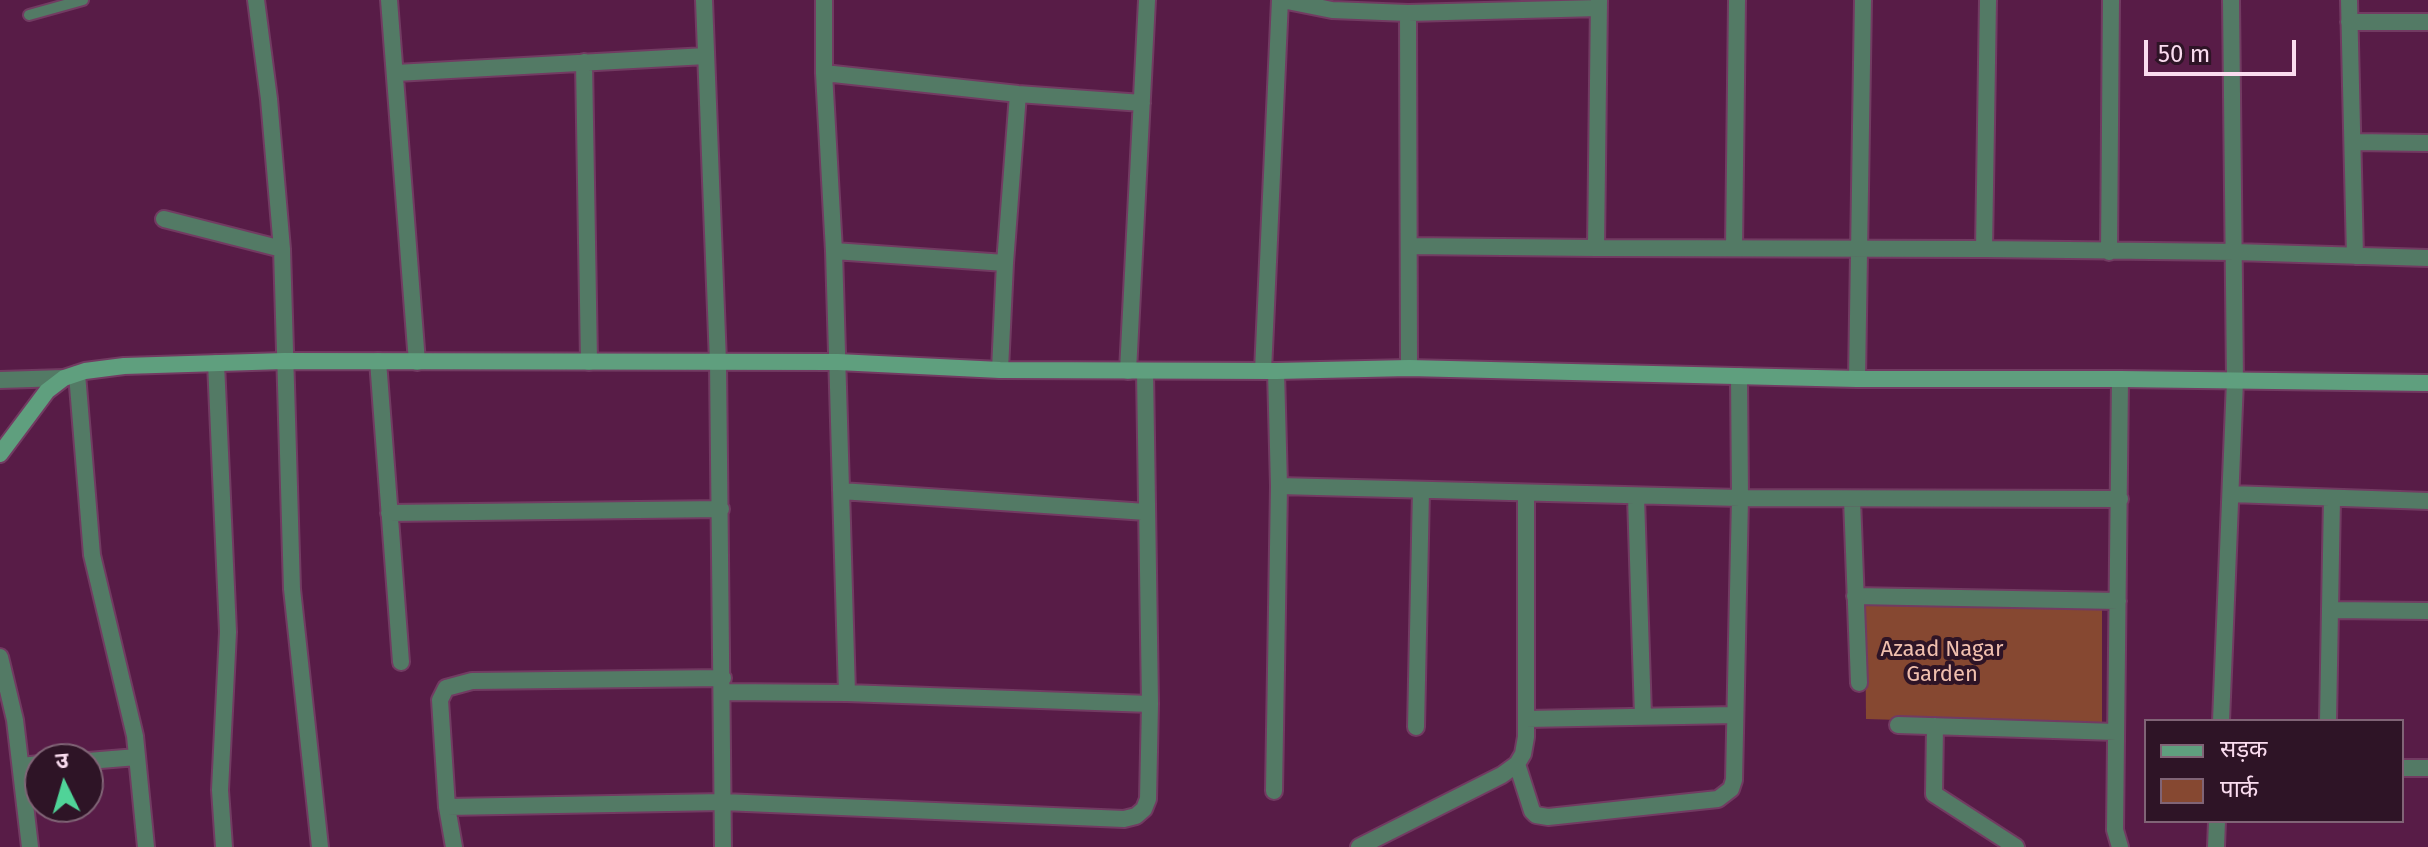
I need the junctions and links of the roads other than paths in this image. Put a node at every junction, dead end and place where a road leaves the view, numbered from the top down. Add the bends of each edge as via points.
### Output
1 (83, 0) edge
2 (256, 0) edge
3 (389, 0) edge
4 (704, 0) edge
5 (824, 0) edge
6 (1147, 0) edge
7 (1281, 0) edge
8 (1737, 0) edge
9 (1863, 0) edge
10 (1988, 0) edge
11 (2111, 0) edge
12 (2231, 0) edge
13 (2349, 0) edge
14 (1599, 4) edge
15 (1408, 13) junction
16 (29, 15) dead end
17 (2349, 22) junction
18 (2428, 22) edge
19 (706, 56) junction
20 (584, 62) junction
21 (396, 73) junction
22 (824, 73) junction
23 (1018, 94) junction
24 (1142, 103) junction
25 (2353, 142) junction
26 (2428, 143) edge
27 (164, 219) dead end
28 (1409, 246) junction
29 (1596, 248) junction
30 (1734, 248) junction
31 (1860, 248) junction
32 (282, 249) junction
33 (1984, 249) junction
34 (834, 251) junction
35 (2109, 252) junction
36 (2235, 252) junction
37 (2355, 256) junction
38 (2428, 258) edge
39 (1005, 263) junction
40 (284, 361) junction
41 (378, 361) junction
42 (417, 362) junction
43 (589, 362) junction
44 (718, 362) junction
45 (838, 362) junction
46 (216, 363) junction
47 (1409, 368) junction
48 (1000, 370) junction
49 (1137, 371) junction
50 (1270, 371) junction
51 (70, 376) junction
52 (1739, 376) junction
53 (1857, 379) junction
54 (2120, 379) junction
55 (0, 380) edge
56 (2235, 381) junction
57 (2428, 383) edge
58 (0, 454) edge
59 (1279, 486) junction
60 (841, 491) junction
61 (1421, 491) junction
62 (1526, 494) junction
63 (2231, 494) junction
64 (1636, 497) junction
65 (1740, 498) junction
66 (2332, 498) junction
67 (1852, 499) junction
68 (2120, 499) junction
69 (2428, 501) edge
70 (721, 509) junction
71 (1146, 512) junction
72 (389, 513) junction
73 (1855, 596) junction
74 (2118, 601) junction
75 (2330, 610) junction
76 (2428, 611) edge
77 (0, 657) edge
78 (401, 662) dead end
79 (1859, 683) dead end
80 (4, 685) edge
81 (723, 685) junction
82 (847, 693) junction
83 (1150, 704) junction
84 (1735, 715) junction
85 (1643, 716) junction
86 (1526, 719) junction
87 (2221, 719) edge
88 (2328, 719) edge
89 (1898, 725) dead end
90 (1935, 726) junction
91 (1416, 727) dead end
92 (2116, 732) junction
93 (137, 757) junction
94 (104, 760) edge
95 (1517, 764) junction
96 (21, 766) junction
97 (24, 766) edge
98 (2404, 768) edge
99 (2428, 768) edge
100 (1274, 791) dead end
101 (723, 802) junction
102 (447, 807) junction
103 (2217, 823) edge
104 (30, 847) edge
105 (146, 847) edge
106 (224, 847) edge
107 (320, 847) edge
108 (454, 847) edge
109 (723, 847) edge
110 (1359, 847) edge
111 (2016, 847) edge
112 (2120, 847) edge
113 (2216, 847) edge

1 - 16 lane
2 - 32 street
3 - 21 street
4 - 19 street
5 - 22 street
6 - 24 street
7 - 15 street via 1332,10
7 - 50 street
8 - 30 street
9 - 31 street
10 - 33 street
11 - 35 street
12 - 36 street
13 - 17 street
14 - 15 street
14 - 29 street
15 - 28 street
17 - 18 street
17 - 25 street
19 - 20 street
19 - 44 street
20 - 21 street
20 - 43 street
21 - 42 street
22 - 23 street
22 - 34 street
23 - 24 street
23 - 39 street
24 - 49 street
25 - 26 street
25 - 37 street
27 - 32 street
28 - 29 street
28 - 47 street
29 - 30 street
30 - 31 street
31 - 33 street
31 - 53 street
32 - 40 street
33 - 35 street
34 - 39 street
34 - 45 street
35 - 36 street
36 - 37 street
36 - 56 street
37 - 38 street
39 - 48 street
40 - 41 street
40 - 46 street
40 - 107 street via 292,589
41 - 42 street
41 - 72 street
42 - 43 street
43 - 44 street
44 - 45 street
44 - 70 street
45 - 48 street
45 - 60 street
46 - 51 street via 124,366
46 - 106 street via 228,632 220,775
47 - 50 street
47 - 52 street
48 - 49 street
49 - 50 street
49 - 71 street
50 - 59 street
51 - 55 street
51 - 58 street via 47,391
51 - 93 street via 92,555
52 - 53 street
52 - 65 street
53 - 54 street
54 - 56 street
54 - 68 street
56 - 57 street
56 - 63 street
59 - 61 street
59 - 100 street
60 - 71 street
60 - 82 street
61 - 62 street
61 - 91 street
62 - 64 street
62 - 86 street
63 - 66 street
63 - 87 street
64 - 65 street
64 - 85 street
65 - 67 street
65 - 84 street
66 - 69 street
66 - 75 street
67 - 68 street
67 - 73 street
68 - 74 street
70 - 72 street
70 - 81 street
71 - 83 street
72 - 78 street
73 - 74 street
73 - 79 street
74 - 92 street
75 - 76 street
75 - 88 street
77 - 80 street
80 - 96 street
81 - 82 street
81 - 101 street
81 - 102 street via 455,684 440,700
82 - 83 street
83 - 101 street via 1148,799 1136,816 1124,819
84 - 85 street
84 - 95 street via 1734,780 1726,796 1718,799 1536,815
85 - 86 street
86 - 95 street
89 - 90 street
90 - 92 street
90 - 111 street via 1934,794
92 - 112 street via 2115,830
93 - 94 street
93 - 105 street
95 - 110 street
96 - 97 street
96 - 104 street
98 - 99 street
101 - 102 street
101 - 109 street
102 - 108 street
103 - 113 street

